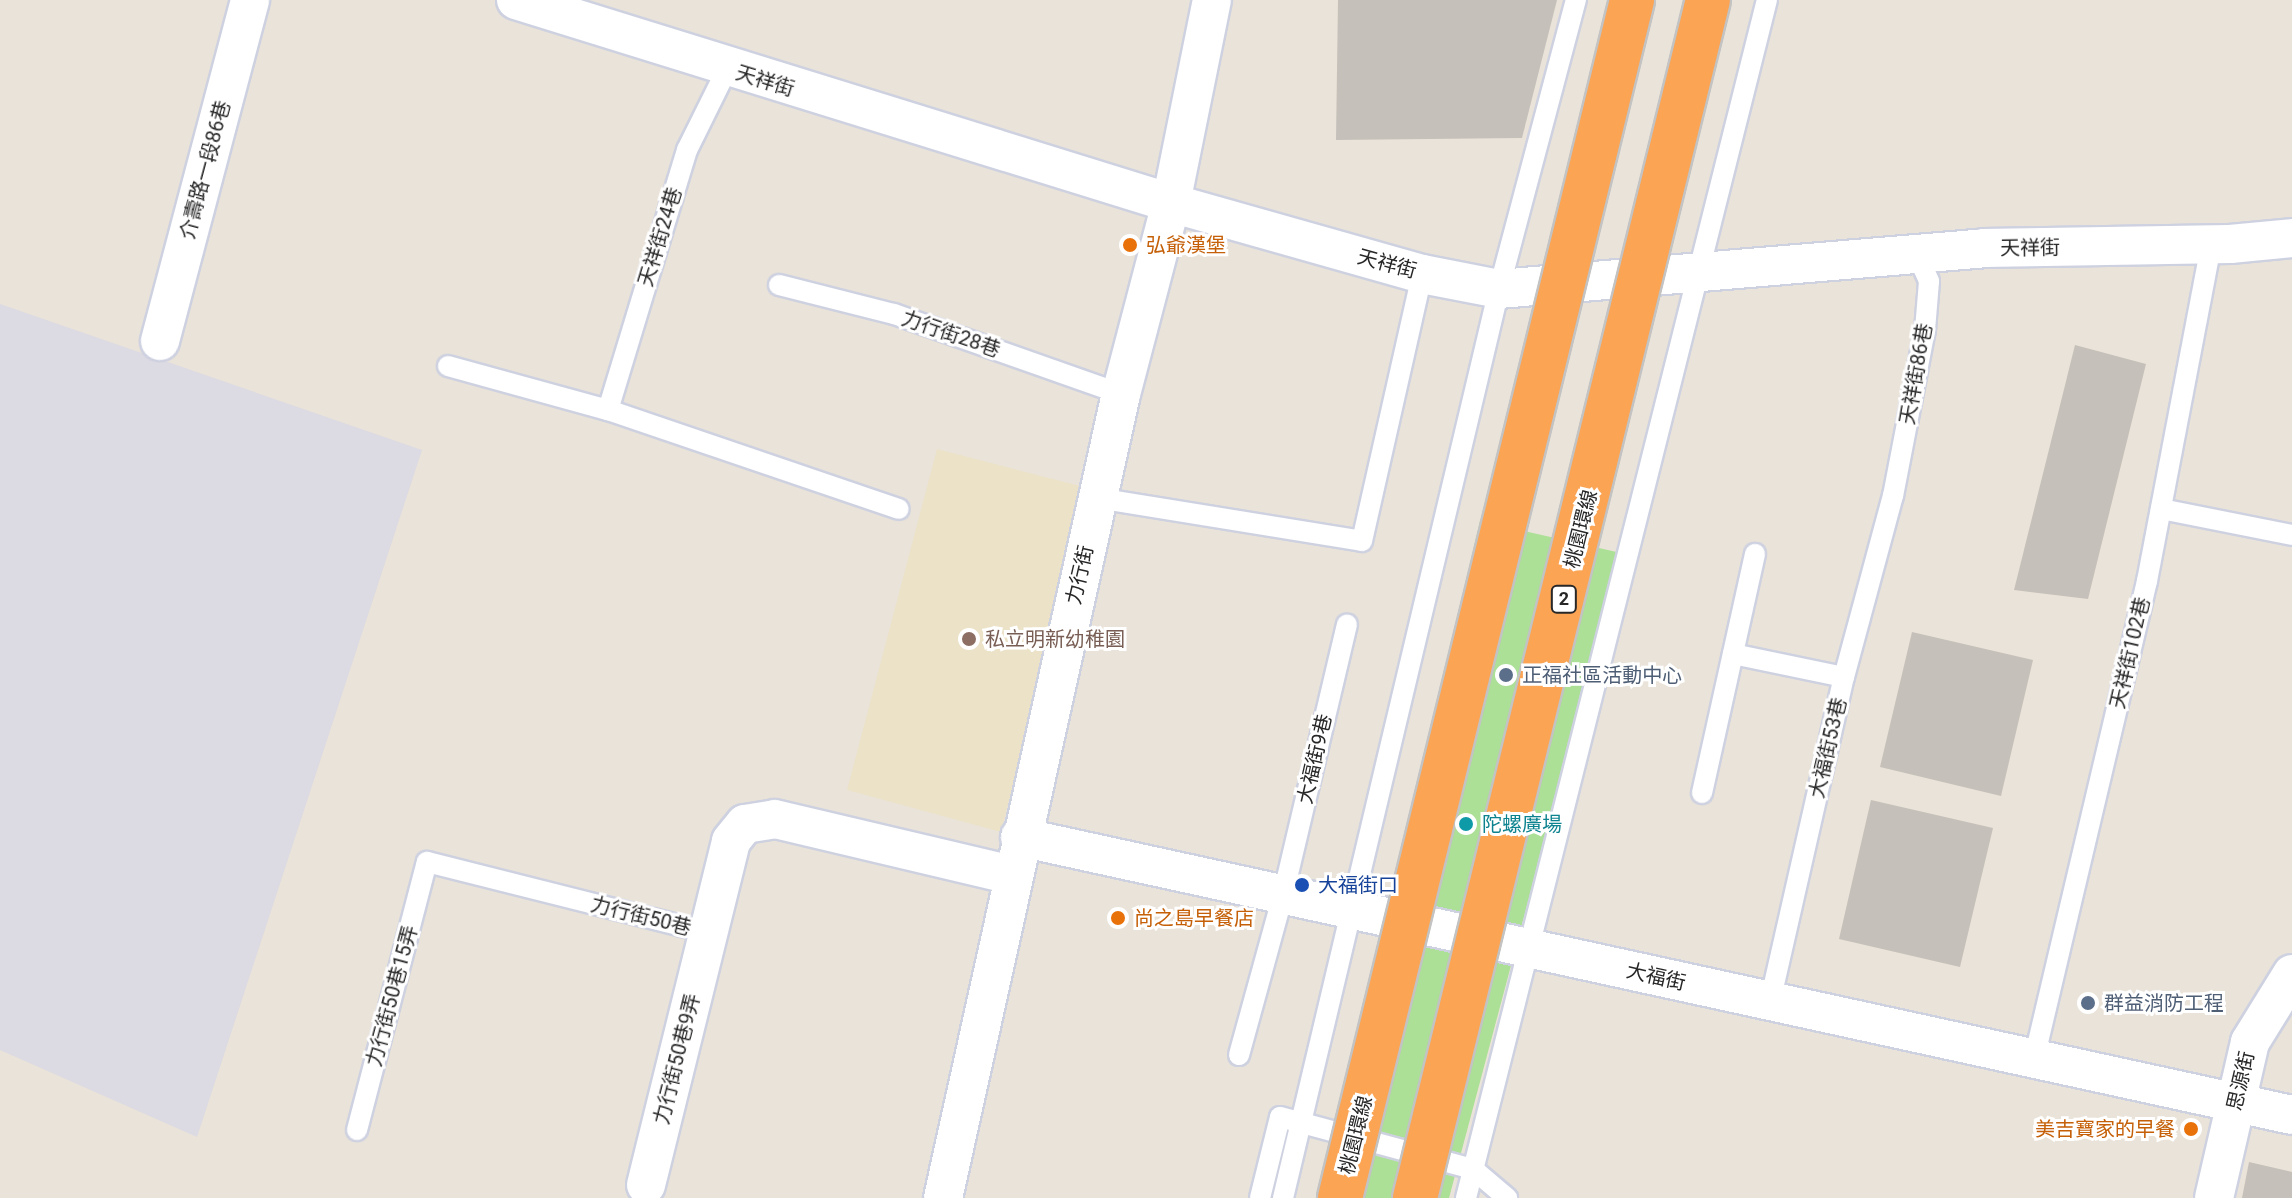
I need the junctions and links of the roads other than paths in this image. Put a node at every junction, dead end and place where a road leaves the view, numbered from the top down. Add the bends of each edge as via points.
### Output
1 (250, 0) edge
2 (516, 0) edge
3 (1212, 0) edge
4 (1576, 0) edge
5 (1632, 0) edge
6 (1708, 0) edge
7 (1767, 0) edge
8 (727, 69) junction
9 (1171, 203) junction
10 (2292, 238) edge
11 (2211, 244) junction
12 (1917, 254) junction
13 (1696, 273) junction
14 (1422, 274) junction
15 (779, 285) dead end
16 (1499, 289) junction
17 (160, 341) dead end
18 (448, 366) dead end
19 (1121, 394) junction
20 (608, 410) junction
21 (1893, 496) joint
22 (1097, 498) junction
23 (899, 509) dead end
24 (2161, 509) junction
25 (2292, 535) edge
26 (1755, 554) dead end
27 (1347, 624) dead end
28 (1733, 654) junction
29 (1844, 677) junction
30 (1702, 793) dead end
31 (1020, 837) junction
32 (427, 862) joint
33 (1012, 875) junction
34 (1283, 895) junction
35 (1354, 911) junction
36 (709, 933) junction
37 (1530, 949) junction
38 (2292, 974) edge
39 (1770, 1002) junction
40 (1239, 1055) dead end
41 (2034, 1059) junction
42 (2236, 1103) junction
43 (2292, 1115) edge
44 (1302, 1121) junction
45 (357, 1130) dead end
46 (1473, 1169) junction
47 (646, 1185) dead end
48 (943, 1198) edge
49 (1260, 1198) edge
50 (1283, 1198) edge
51 (1340, 1198) edge
52 (1415, 1198) edge
53 (1466, 1198) edge
54 (1507, 1198) edge
55 (2214, 1198) edge

1 - 17 street, 介壽路一段86巷
2 - 8 street, 天祥街
3 - 9 street, 力行街
4 - 16 lane
5 - 51 highway, 桃園環線, bridge
6 - 52 highway, 桃園環線 / 2, bridge
7 - 13 lane
8 - 9 street, 天祥街
8 - 20 lane, 天祥街24巷 via 687,150
9 - 14 street, 天祥街
9 - 19 street, 力行街
10 - 11 street, 天祥街
11 - 12 street, 天祥街
11 - 24 lane, 天祥街102巷
12 - 13 street, 天祥街
12 - 21 lane, 天祥街86巷 via 1929,281 1925,330
13 - 16 street, 天祥街
13 - 37 lane
14 - 16 street, 天祥街
14 - 22 lane via 1362,541
15 - 19 lane, 力行街28巷 via 894,314
16 - 35 lane
18 - 20 lane
19 - 22 street, 力行街
20 - 23 lane
21 - 29 lane, 大福街53巷
22 - 31 street, 力行街
24 - 25 lane
24 - 41 lane, 天祥街102巷
26 - 28 lane
27 - 34 lane, 大福街9巷
28 - 29 lane
28 - 30 lane
29 - 39 lane, 大福街53巷
31 - 33 street, 力行街
31 - 34 street, 大福街
32 - 36 lane, 力行街50巷
32 - 45 lane, 力行街50巷15弄
33 - 36 street, 力行街50巷 via 775,819 745,824 731,841
33 - 48 street, 力行街
34 - 35 street, 大福街
34 - 40 lane, 大福街9巷
35 - 37 street, 大福街
35 - 44 lane
36 - 47 street, 力行街50巷9弄
37 - 39 street, 大福街
37 - 46 lane
38 - 42 street, 思源街 via 2250,1042
39 - 41 street, 大福街
41 - 42 street, 大福街
42 - 43 street, 大福街
42 - 55 street, 思源街
44 - 46 lane
44 - 49 lane via 1280,1117
44 - 50 lane
46 - 53 lane
46 - 54 lane

